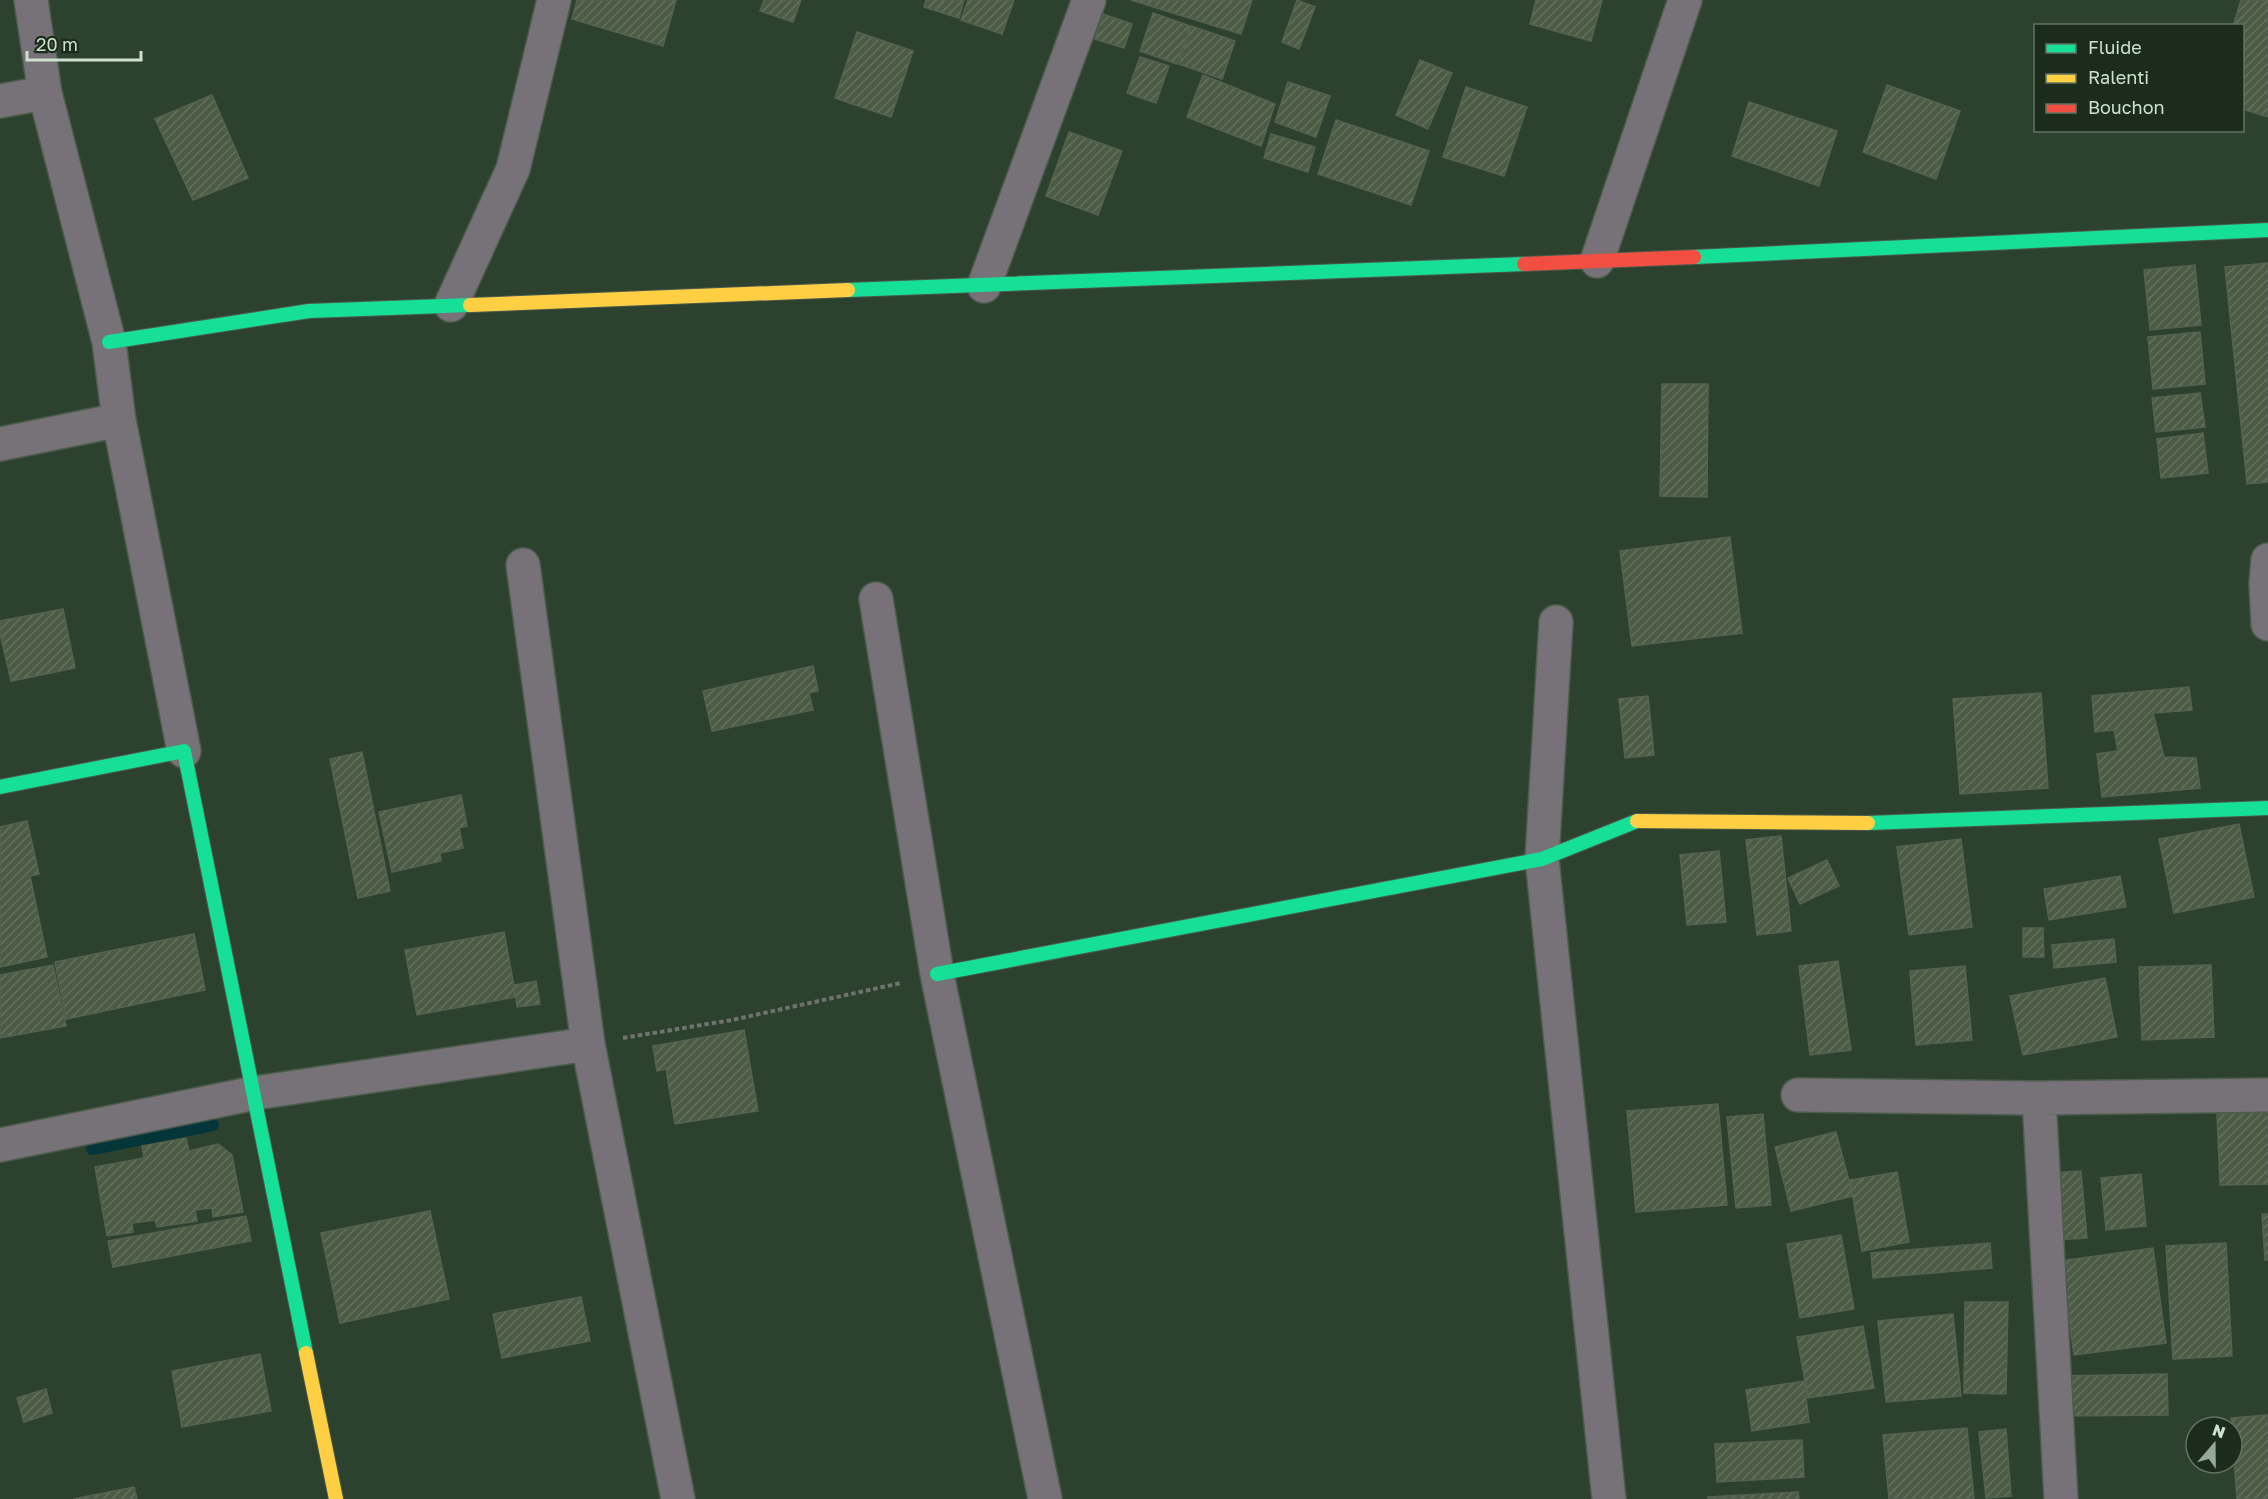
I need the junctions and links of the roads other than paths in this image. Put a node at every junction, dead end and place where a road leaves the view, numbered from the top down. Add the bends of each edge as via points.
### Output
1 (31, 0) edge
2 (554, 0) edge
3 (1089, 0) edge
4 (1685, 0) edge
5 (45, 93) junction
6 (0, 101) edge
7 (2268, 230) edge
8 (1597, 261) junction
9 (984, 286) junction
10 (451, 304) junction
11 (109, 342) junction
12 (119, 420) junction
13 (0, 444) edge
14 (2268, 560) edge
15 (523, 565) dead end
16 (876, 599) dead end
17 (1556, 622) dead end
18 (2268, 624) edge
19 (184, 751) junction
20 (0, 788) edge
21 (2268, 808) edge
22 (1542, 859) junction
23 (937, 975) junction
24 (588, 1044) junction
25 (255, 1093) junction
26 (1798, 1095) dead end
27 (2268, 1095) edge
28 (2039, 1098) junction
29 (0, 1144) edge
30 (336, 1499) edge
31 (678, 1499) edge
32 (1045, 1499) edge
33 (1609, 1499) edge
34 (2061, 1499) edge

1 - 5 street
2 - 10 street via 513,169
3 - 9 street
4 - 8 street
5 - 6 street
5 - 11 street
7 - 8 street
8 - 9 street
9 - 10 street
10 - 11 street via 309,311
11 - 12 street
12 - 13 street
12 - 19 street
14 - 18 street
15 - 24 street
16 - 23 street
17 - 22 street
19 - 20 street
19 - 25 street
21 - 22 street via 1893,823 1640,820
22 - 23 street
22 - 33 street
23 - 32 street
24 - 25 street
24 - 31 street
25 - 29 street
25 - 30 street
26 - 28 street
27 - 28 street
28 - 34 street

